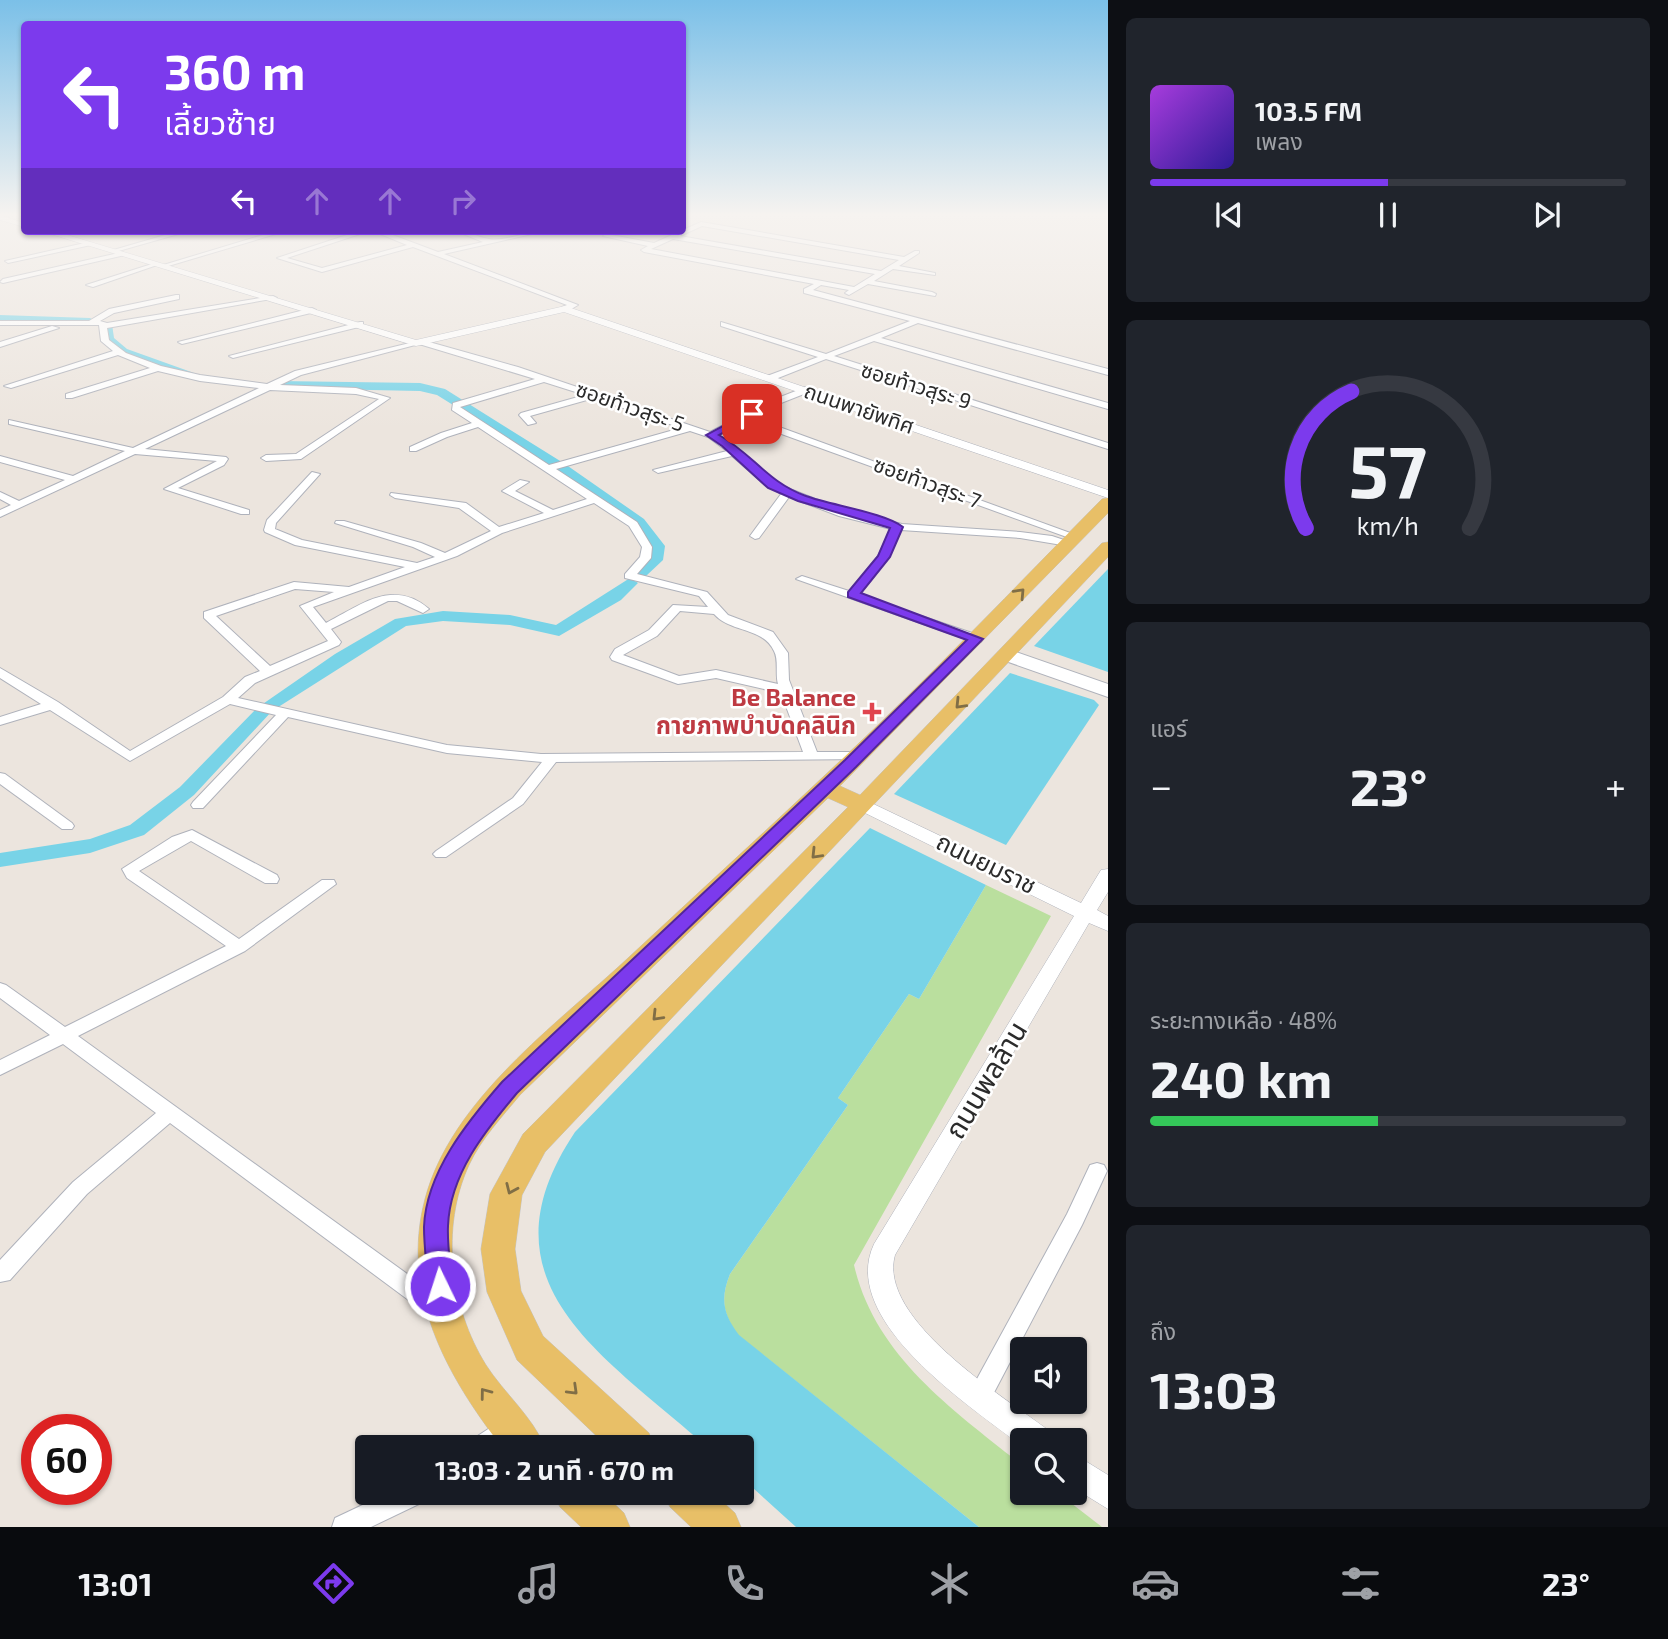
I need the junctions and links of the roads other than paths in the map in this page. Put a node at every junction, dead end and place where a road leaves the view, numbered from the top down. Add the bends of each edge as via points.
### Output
1 (232, 286) edge
2 (524, 286) edge
3 (814, 286) edge
4 (842, 286) edge
5 (860, 286) edge
6 (890, 286) edge
7 (855, 289) junction
8 (932, 294) dead end
9 (176, 297) dead end
10 (272, 298) junction
11 (839, 299) junction
12 (565, 309) junction
13 (312, 310) junction
14 (920, 320) junction
15 (0, 323) edge
16 (69, 323) junction
17 (90, 323) junction
18 (360, 324) junction
19 (724, 324) dead end
20 (104, 325) junction
21 (873, 338) junction
22 (182, 342) dead end
23 (419, 342) junction
24 (0, 345) edge
25 (120, 352) junction
26 (233, 356) dead end
27 (825, 357) junction
28 (158, 368) junction
29 (1108, 372) edge
30 (544, 378) junction
31 (770, 378) junction
32 (8, 386) dead end
33 (268, 387) junction
34 (806, 390) junction
35 (596, 395) junction
36 (69, 396) dead end
37 (1108, 406) edge
38 (12, 422) dead end
39 (531, 423) dead end
40 (478, 425) junction
41 (690, 428) junction
42 (779, 429) dead end
43 (711, 435) junction
44 (1108, 446) edge
45 (413, 449) dead end
46 (135, 451) junction
47 (735, 452) junction
48 (266, 458) dead end
49 (0, 459) edge
50 (550, 468) junction
51 (658, 470) dead end
52 (315, 474) dead end
53 (74, 479) junction
54 (524, 482) dead end
55 (787, 493) junction
56 (1108, 494) edge
57 (0, 495) edge
58 (395, 495) dead end
59 (597, 499) junction
60 (1108, 503) edge
61 (19, 505) junction
62 (244, 512) dead end
63 (0, 514) edge
64 (554, 514) junction
65 (340, 523) dead end
66 (897, 527) junction
67 (498, 531) junction
68 (755, 536) dead end
69 (1071, 540) junction
70 (1108, 547) edge
71 (444, 556) junction
72 (417, 566) junction
73 (802, 579) dead end
74 (349, 591) junction
75 (853, 594) junction
76 (423, 609) dead end
77 (716, 611) junction
78 (324, 628) junction
79 (975, 641) junction
80 (1007, 655) junction
81 (0, 671) edge
82 (269, 672) junction
83 (787, 690) junction
84 (1108, 691) edge
85 (228, 701) junction
86 (53, 705) junction
87 (284, 714) junction
88 (0, 721) edge
89 (811, 755) junction
90 (858, 756) junction
91 (553, 757) junction
92 (0, 777) edge
93 (825, 788) junction
94 (198, 805) dead end
95 (863, 805) junction
96 (67, 826) dead end
97 (442, 854) dead end
98 (1108, 875) edge
99 (271, 879) dead end
100 (328, 884) dead end
101 (1086, 913) junction
102 (1108, 924) edge
103 (239, 947) junction
104 (0, 989) edge
105 (62, 1036) junction
106 (0, 1068) edge
107 (169, 1113) junction
108 (1097, 1171) dead end
109 (2, 1273) dead end
110 (442, 1312) junction
111 (980, 1396) junction
112 (1022, 1428) edge
113 (516, 1435) edge
114 (622, 1435) edge
115 (1087, 1479) edge
116 (1108, 1494) edge
117 (389, 1505) edge
118 (587, 1505) edge
119 (697, 1505) edge
120 (344, 1527) edge
121 (610, 1527) edge
122 (721, 1527) edge

1 - 10 street
2 - 12 street via 574,305
3 - 11 street via 807,291
4 - 7 street
5 - 7 street
6 - 8 street
7 - 11 street
9 - 17 street via 112,311
10 - 13 street
10 - 20 street
11 - 14 street
12 - 23 street
12 - 31 street, ถนนพายัพทิศ
13 - 18 street
13 - 22 street
14 - 21 street
14 - 29 street
15 - 16 street
16 - 17 street
16 - 24 street
17 - 20 street
18 - 23 street
18 - 26 street
19 - 27 street, ซอยท้าวสุระ 9
20 - 25 street via 105,341
21 - 27 street
21 - 37 street
23 - 30 street, ซอยท้าวสุระ 5
23 - 33 street via 298,373
25 - 28 street
25 - 32 street
27 - 31 street
27 - 44 street, ซอยท้าวสุระ 9
28 - 33 street
28 - 36 street
30 - 35 street, ซอยท้าวสุระ 5
30 - 40 street via 456,405
31 - 34 street, ถนนพายัพทิศ
33 - 46 street
33 - 48 street via 356,391 386,398 298,457
34 - 43 street
34 - 56 street, ถนนพายัพทิศ
35 - 39 street via 524,415
35 - 41 street, ซอยท้าวสุระ 5
38 - 46 street
40 - 45 street
40 - 50 street
41 - 43 street, ซอยท้าวสุระ 5
41 - 50 street
42 - 69 street, ซอยท้าวสุระ 7
43 - 47 street, ซอยท้าวสุระ 5
46 - 53 street
46 - 62 street via 224,459 170,489
47 - 51 street
47 - 55 street, ซอยท้าวสุระ 5
49 - 53 street
50 - 59 street
52 - 72 street via 271,522 269,530 299,543
53 - 61 street
54 - 64 street via 507,491
55 - 66 street, ซอยท้าวสุระ 5
55 - 68 street
57 - 61 street
58 - 67 street via 463,505
59 - 64 street
59 - 77 street via 633,524 647,547 645,558 629,576 703,594
60 - 69 main road
61 - 63 street
64 - 67 street
65 - 71 street
66 - 69 street, ซอยท้าวสุระ 5
66 - 75 street via 883,557
67 - 71 street
79 -> 69 main road
70 - 80 main road
71 - 72 street
72 - 74 street
73 - 75 street
74 - 78 street via 306,606
74 - 82 street via 294,585 208,616
75 - 79 street
76 - 78 street via 386,597
77 - 83 street via 769,635 782,653
77 - 83 street via 677,607 653,633 616,657 678,680 716,674
78 - 82 street via 335,642
79 - 80 main road
79 - 90 main road
80 - 84 main road
80 -> 95 main road
81 - 86 street
82 - 85 street via 250,680
83 - 89 street
85 - 86 street via 130,757
85 - 87 street
86 - 88 street
87 - 91 street via 447,749
87 - 94 street
89 - 90 street
89 - 91 street
90 - 93 main road
91 - 97 street via 518,800
92 - 96 street
93 - 95 main road
93 - 110 main road via 509,1087 473,1129 449,1175 436,1225
95 - 101 street, ถนนยมราช
95 -> 114 main road via 534,1143 506,1195 498,1249 504,1292 530,1348
98 - 101 street, ถนนพลล้าน
99 - 103 street via 192,835 130,869
100 - 103 street
101 - 102 street, ถนนยมราช
101 - 111 street, ถนนพลล้าน via 883,1252 878,1271 894,1314 909,1334
103 - 105 street
104 - 105 street
105 - 106 street
105 - 107 street
107 - 109 street via 80,1188
107 - 110 street
108 - 111 street
113 -> 110 main road via 473,1378
111 - 112 street
115 - 116 street
117 - 120 street
118 - 121 main road
119 - 122 main road

